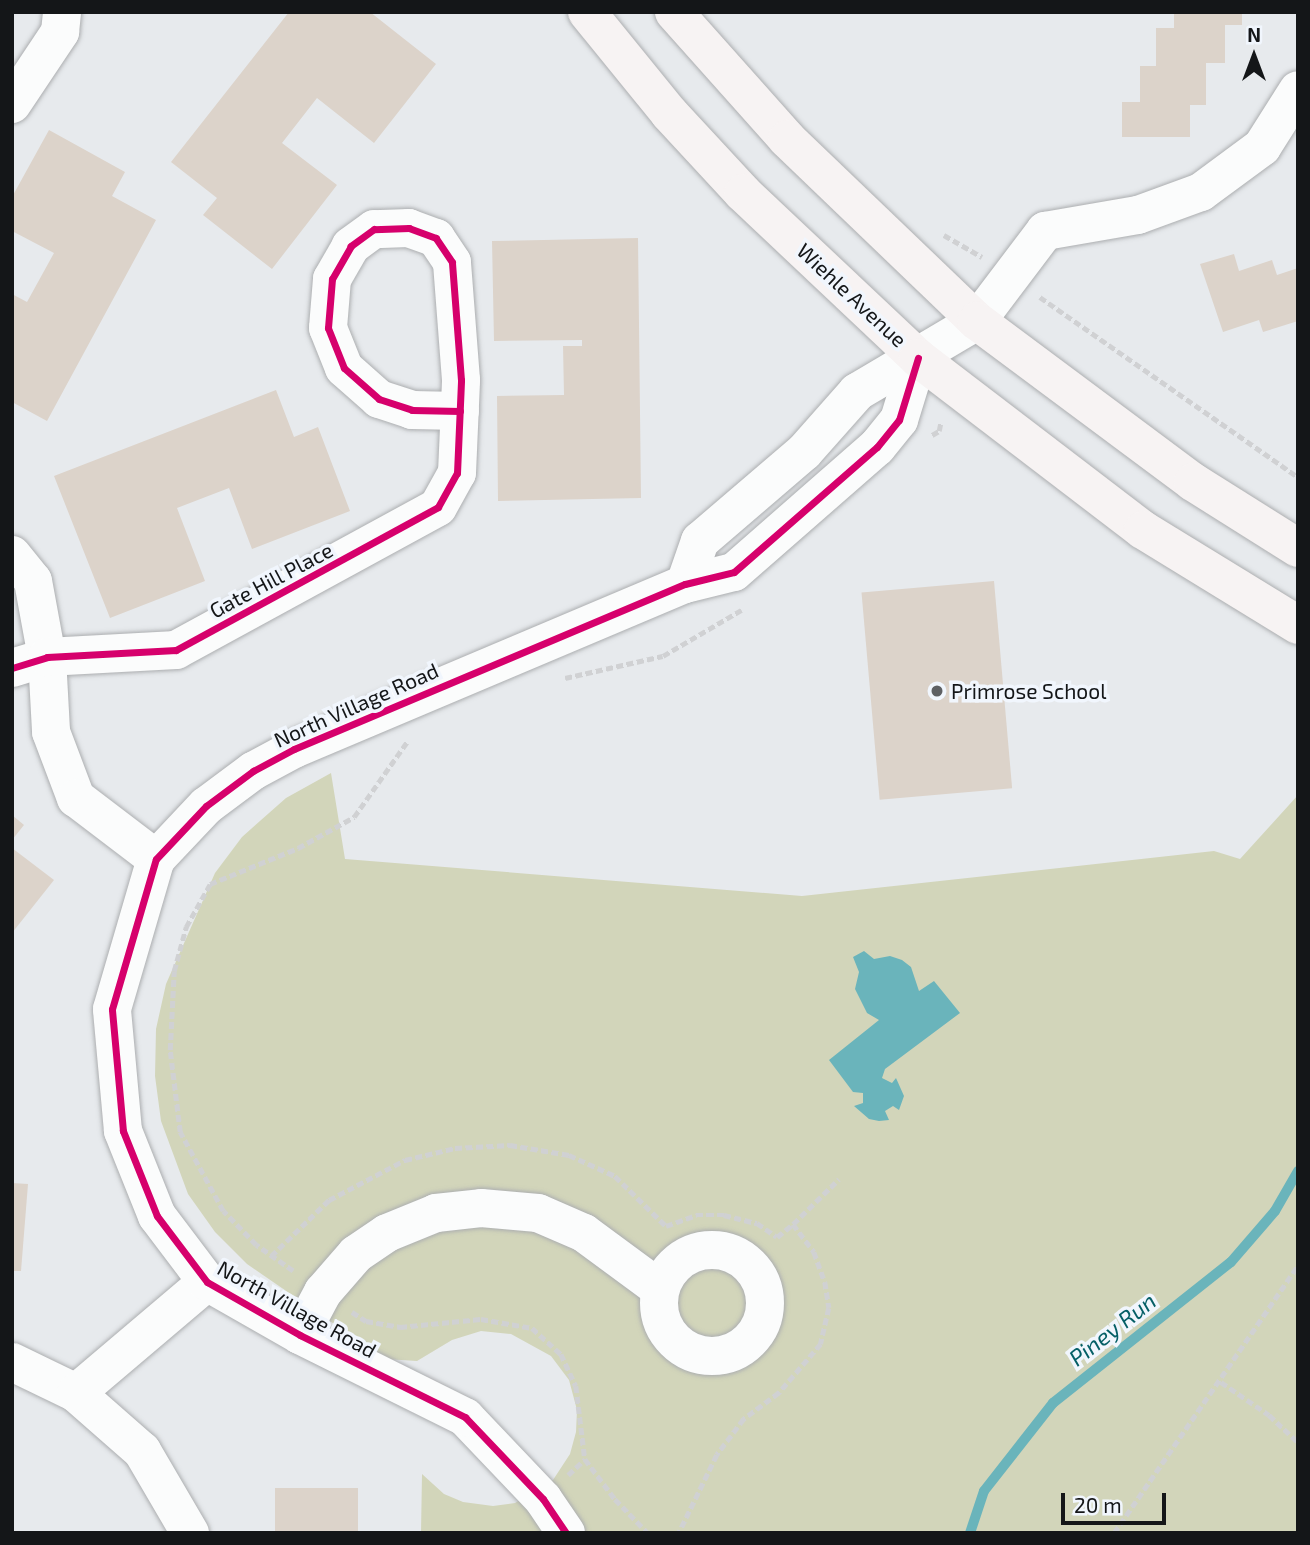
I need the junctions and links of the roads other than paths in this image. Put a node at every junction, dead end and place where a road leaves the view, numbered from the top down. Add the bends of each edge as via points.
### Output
1 (62, 12) edge
2 (587, 12) edge
3 (674, 12) edge
4 (1298, 90) edge
5 (12, 104) edge
6 (977, 321) junction
7 (918, 358) junction
8 (460, 411) junction
9 (1298, 548) edge
10 (12, 555) edge
11 (685, 583) junction
12 (1298, 625) edge
13 (30, 662) edge
14 (156, 859) junction
15 (207, 1282) junction
16 (660, 1289) dead end
17 (300, 1335) junction
18 (12, 1362) edge
19 (76, 1393) junction
20 (190, 1533) edge
21 (566, 1533) edge

1 - 5 street via 60,32
2 - 7 main road, Wiehle Avenue via 669,113 743,193
3 - 6 main road via 786,139
4 - 6 street via 1262,147 1201,191 1138,215 1045,231
6 - 7 street
6 - 9 main road via 1193,482
7 - 11 street via 857,392 804,452 700,541
7 - 11 street, North Village Road via 900,420 877,447 734,572
7 - 12 main road, Wiehle Avenue via 1143,530
8 - 8 street, Gate Hill Place via 452,262 436,238 409,228 374,229 351,246 332,279 328,328 344,368 379,399 412,410
8 - 13 street, Gate Hill Place via 457,473 438,506 176,650
10 - 13 street via 33,581
11 - 14 street, North Village Road via 294,749 253,771 206,806
13 - 14 street via 76,798
14 - 15 street, North Village Road via 112,1009 123,1131 157,1216
15 - 17 street, North Village Road
15 - 19 street
16 - 17 street via 584,1233 538,1213 481,1208 436,1213 387,1233 356,1254 323,1292
17 - 21 street, North Village Road via 465,1416 543,1499
18 - 19 street
19 - 20 street via 142,1451

